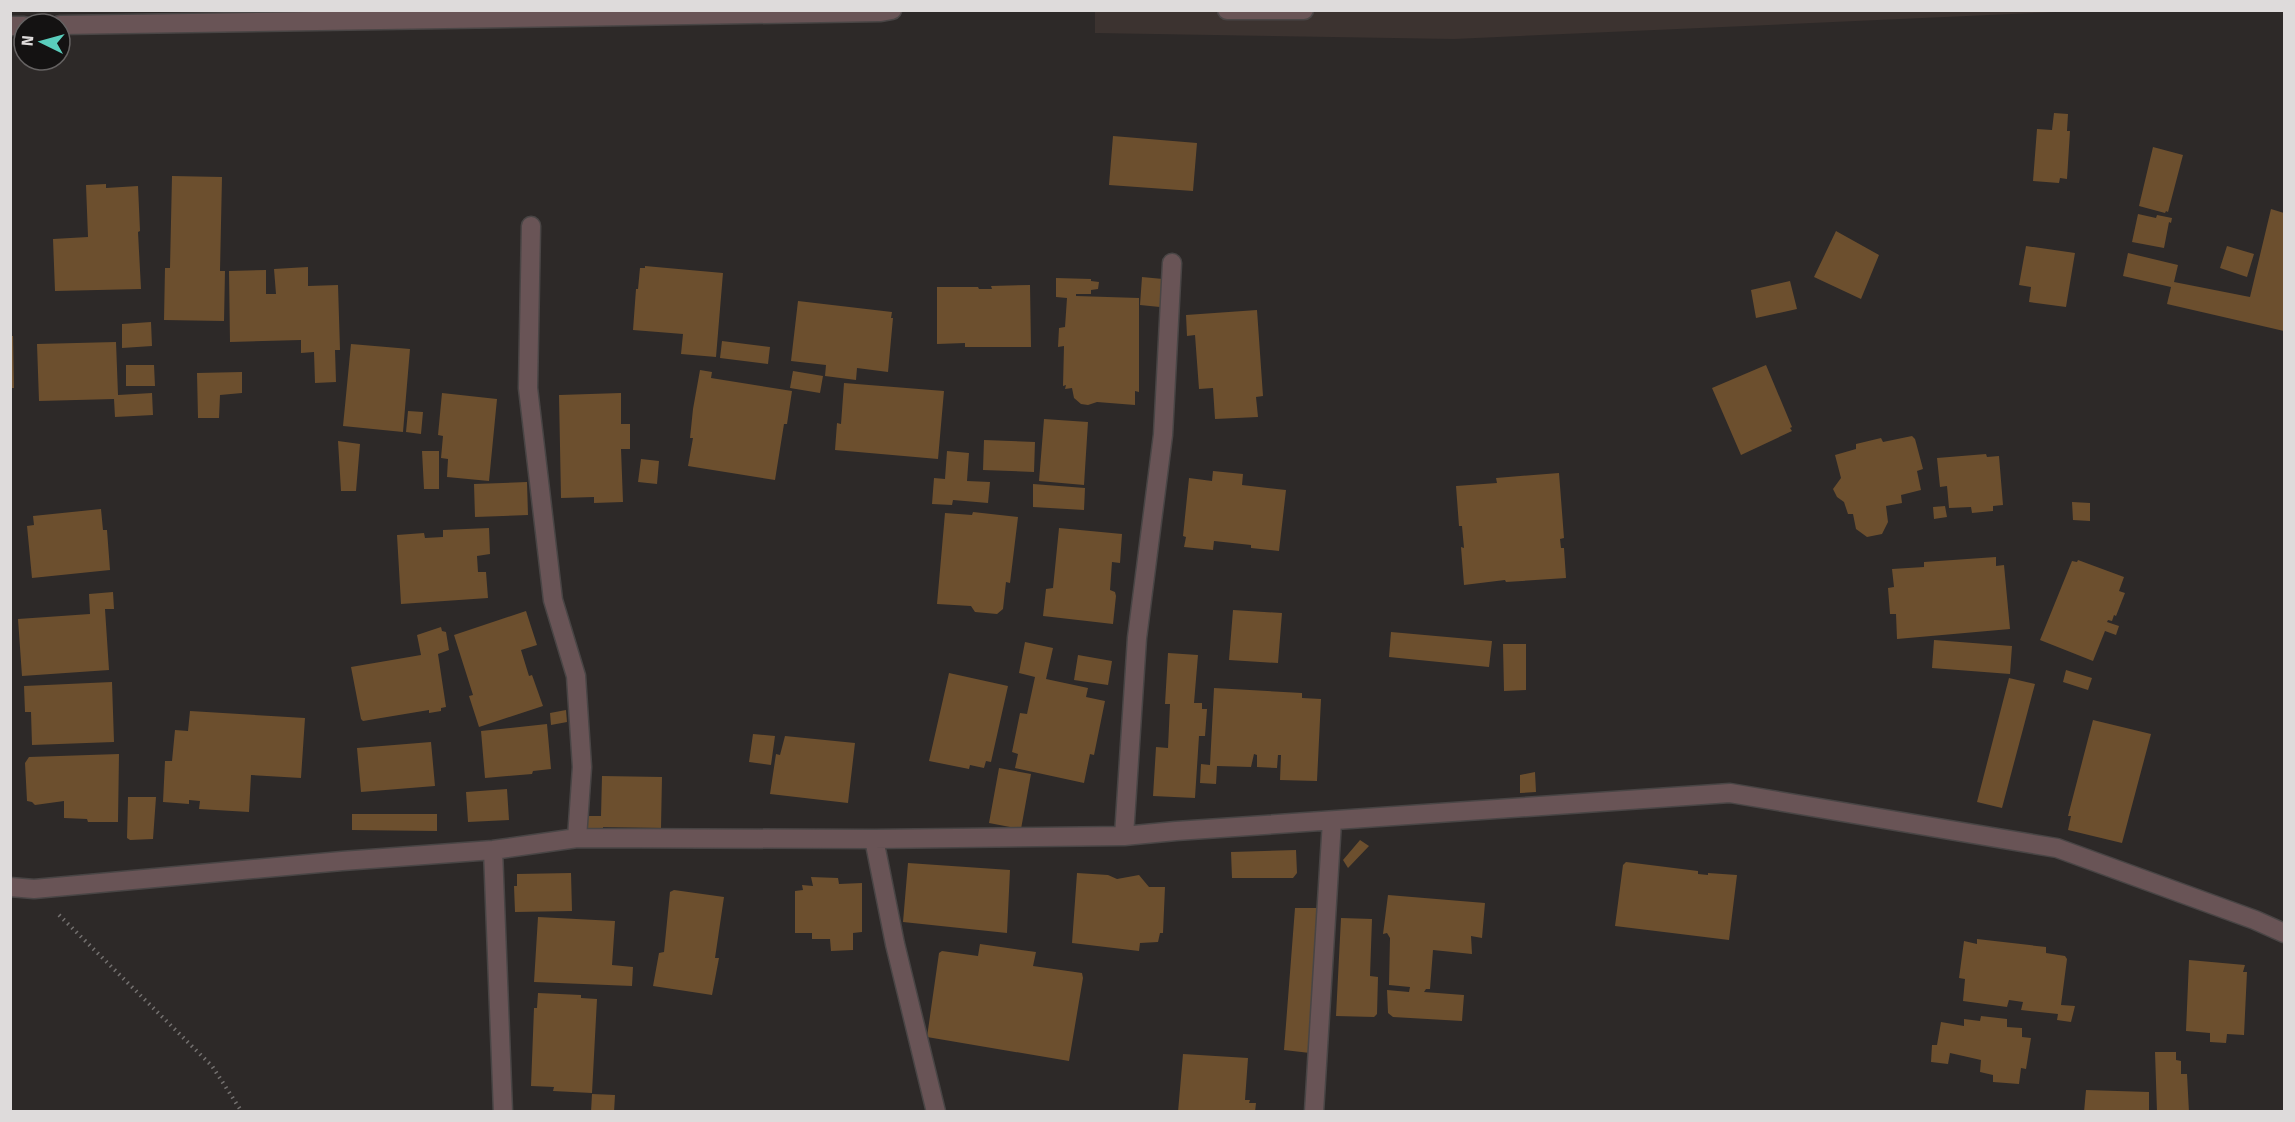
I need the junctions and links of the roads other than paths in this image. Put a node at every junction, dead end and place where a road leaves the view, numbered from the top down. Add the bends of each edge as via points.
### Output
1 (716, 10) edge
2 (892, 10) edge
3 (1227, 10) edge
4 (1304, 10) edge
5 (697, 15) junction
6 (72, 25) edge
7 (531, 226) dead end
8 (1172, 263) dead end
9 (1332, 821) junction
10 (1124, 836) junction
11 (577, 838) junction
12 (874, 839) junction
13 (493, 850) junction
14 (10, 886) edge
15 (2284, 933) edge
16 (503, 1112) edge
17 (936, 1112) edge
18 (1314, 1112) edge

1 - 5 street
2 - 5 street
3 - 4 street
5 - 6 street
7 - 11 street via 528,388 553,600 576,676 582,767
8 - 10 street via 1163,435 1137,638
9 - 10 street
9 - 15 street via 1731,793 2057,848
9 - 18 street
10 - 12 street
11 - 12 street
11 - 13 street
12 - 17 street
13 - 14 street via 34,889
13 - 16 street

